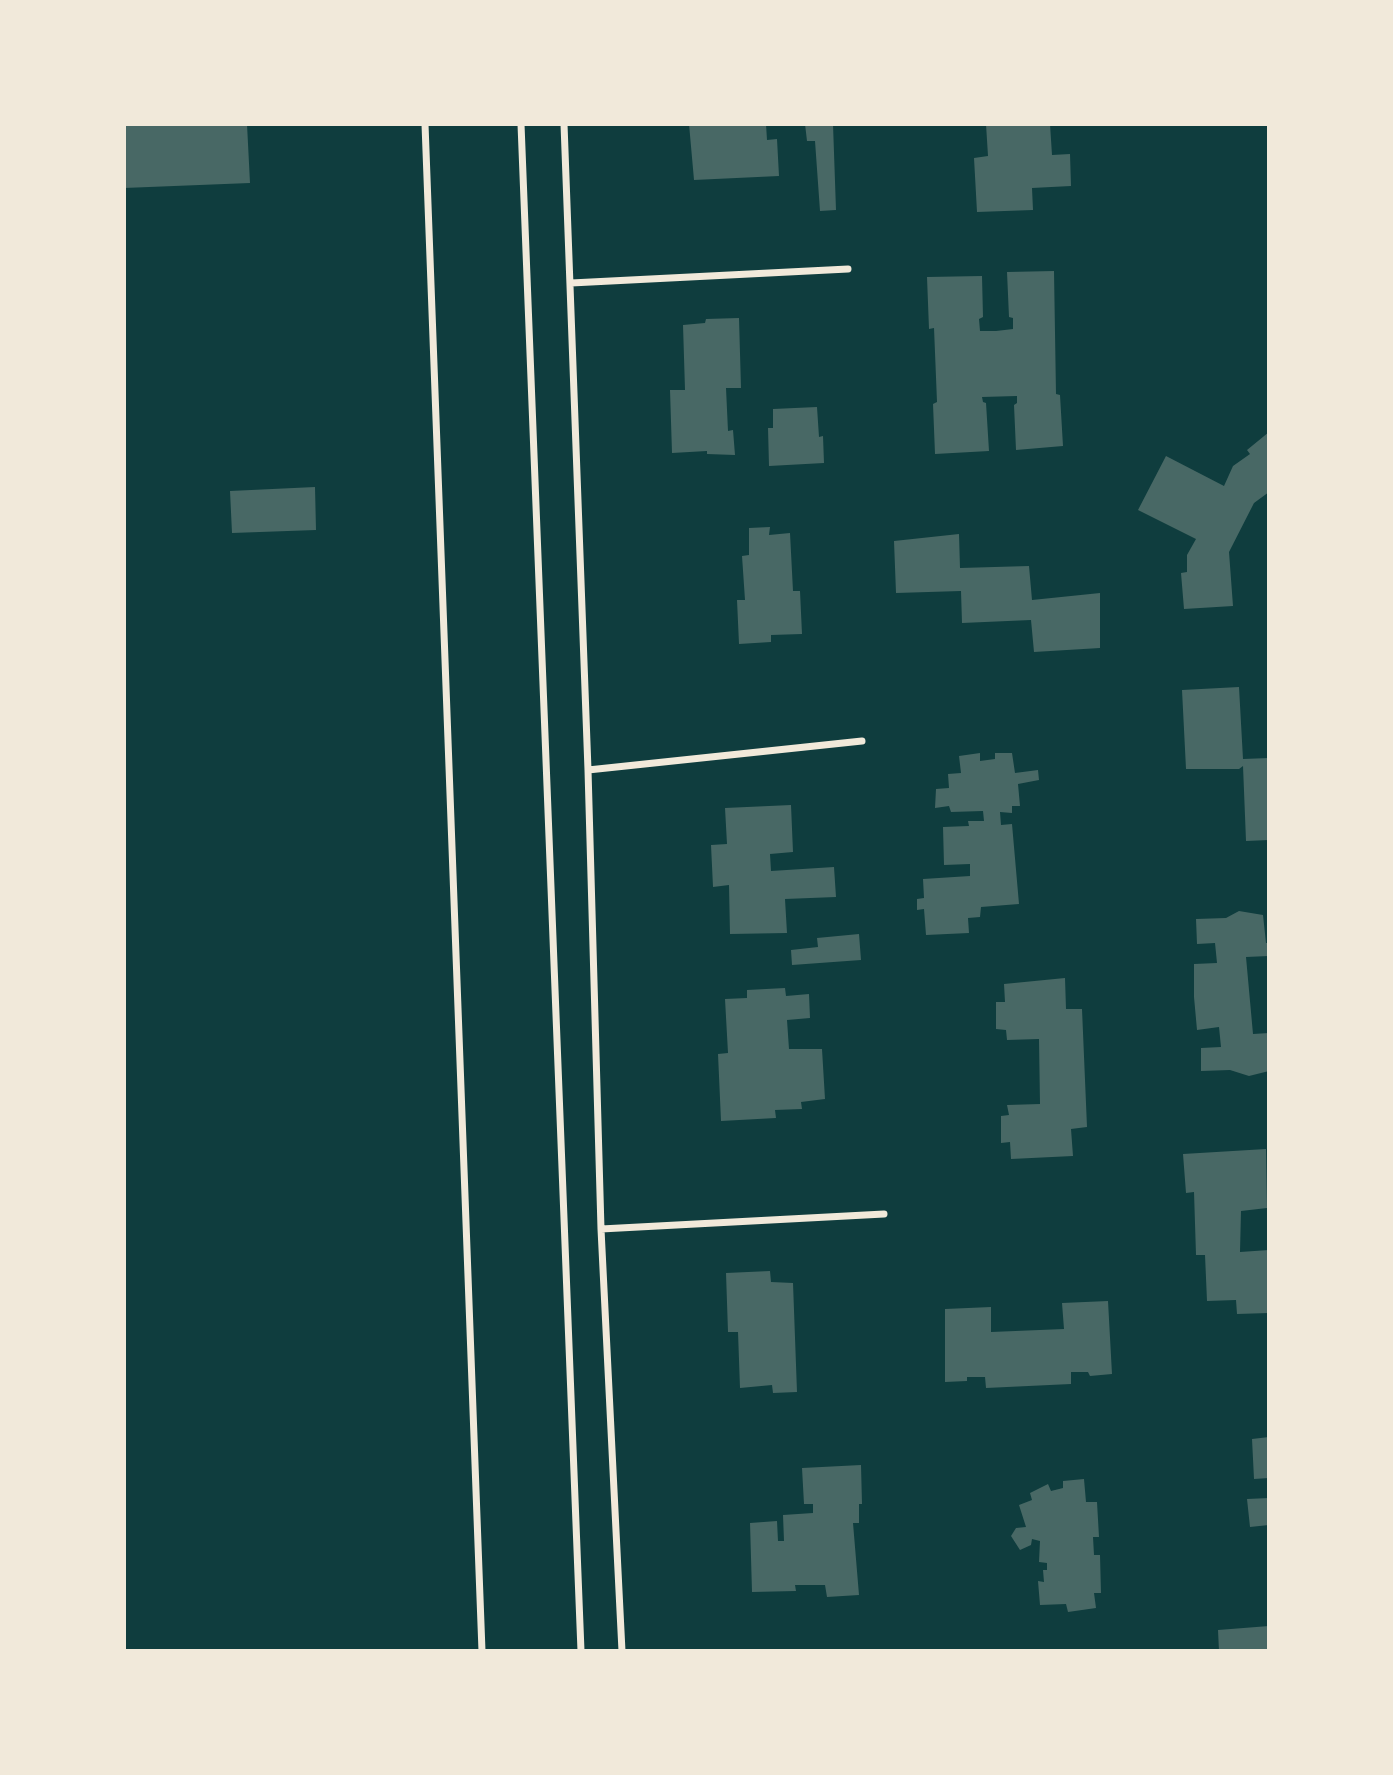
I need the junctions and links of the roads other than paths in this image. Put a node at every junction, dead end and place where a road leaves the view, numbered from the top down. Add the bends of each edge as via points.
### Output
1 (425, 124) edge
2 (521, 124) edge
3 (564, 124) edge
4 (848, 269) dead end
5 (571, 283) junction
6 (862, 741) dead end
7 (588, 770) junction
8 (884, 1214) dead end
9 (601, 1229) junction
10 (482, 1651) edge
11 (581, 1651) edge
12 (622, 1651) edge

1 - 10 street
2 - 11 street
3 - 5 street
4 - 5 street
5 - 7 street
6 - 7 street
7 - 9 street
8 - 9 street
9 - 12 street

